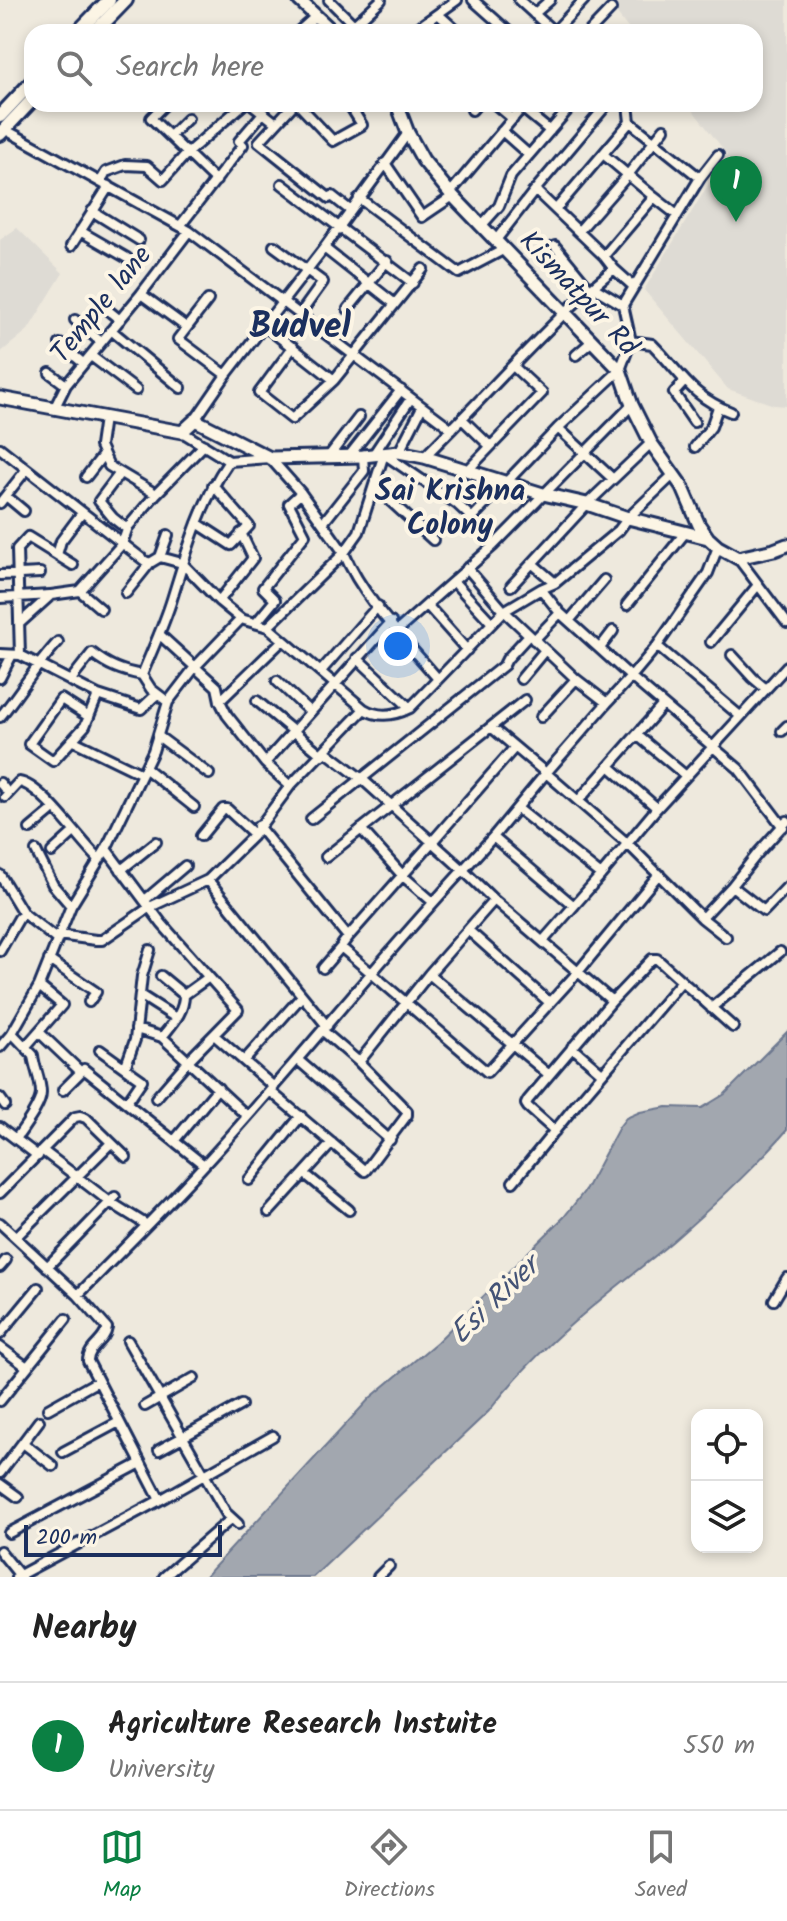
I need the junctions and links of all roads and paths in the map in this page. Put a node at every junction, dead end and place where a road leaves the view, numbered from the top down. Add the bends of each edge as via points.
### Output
1 (109, 0) edge
2 (126, 0) edge
3 (299, 0) edge
4 (329, 0) edge
5 (381, 0) edge
6 (457, 0) edge
7 (473, 0) edge
8 (519, 0) edge
9 (550, 0) edge
10 (584, 0) edge
11 (611, 9) dead end
12 (438, 14) junction
13 (534, 14) junction
14 (316, 16) junction
15 (96, 24) edge
16 (307, 24) edge
17 (324, 24) edge
18 (353, 24) edge
19 (355, 24) edge
20 (424, 24) edge
21 (449, 24) edge
22 (500, 24) edge
23 (545, 24) edge
24 (562, 24) edge
25 (597, 24) edge
26 (24, 93) edge
27 (24, 107) edge
28 (157, 112) edge
29 (235, 112) edge
30 (287, 112) edge
31 (298, 112) edge
32 (354, 112) edge
33 (400, 112) edge
34 (505, 112) edge
35 (519, 112) edge
36 (530, 112) edge
37 (564, 112) edge
38 (601, 112) edge
39 (629, 112) edge
40 (263, 113) joint
41 (188, 118) dead end
42 (513, 119) junction
43 (630, 122) junction
44 (276, 123) junction
45 (1, 126) edge
46 (664, 129) dead end
47 (502, 131) junction
48 (550, 131) junction
49 (408, 133) junction
50 (170, 136) junction
51 (655, 141) junction
52 (187, 153) junction
53 (603, 154) junction
54 (529, 155) junction
55 (718, 155) dead end
56 (385, 163) junction
57 (627, 176) junction
58 (700, 178) junction
59 (216, 181) junction
60 (104, 184) junction
61 (282, 184) dead end
62 (535, 190) junction
63 (452, 194) junction
64 (654, 197) junction
65 (359, 198) junction
66 (556, 209) junction
67 (92, 211) junction
68 (351, 211) junction
69 (677, 215) junction
70 (482, 225) junction
71 (339, 227) junction
72 (185, 229) junction
73 (80, 231) junction
74 (579, 231) junction
75 (139, 240) dead end
76 (500, 245) junction
77 (71, 246) dead end
78 (274, 246) dead end
79 (555, 246) dead end
80 (324, 248) junction
81 (604, 256) junction
82 (127, 258) dead end
83 (387, 261) junction
84 (423, 269) dead end
85 (614, 269) junction
86 (307, 270) junction
87 (413, 283) junction
88 (369, 285) junction
89 (633, 286) junction
90 (592, 288) junction
91 (141, 294) junction
92 (208, 300) dead end
93 (282, 301) junction
94 (395, 304) junction
95 (623, 305) junction
96 (104, 307) dead end
97 (348, 309) dead end
98 (564, 313) junction
99 (300, 314) junction
100 (75, 320) dead end
101 (120, 320) junction
102 (265, 326) junction
103 (186, 327) junction
104 (111, 330) junction
105 (631, 341) junction
106 (101, 342) junction
107 (591, 342) junction
108 (60, 344) dead end
109 (293, 347) junction
110 (355, 355) junction
111 (576, 355) dead end
112 (87, 359) junction
113 (513, 366) junction
114 (620, 370) junction
115 (50, 373) dead end
116 (226, 375) junction
117 (334, 380) junction
118 (684, 382) junction
119 (66, 385) junction
120 (181, 388) dead end
121 (136, 390) dead end
122 (401, 390) junction
123 (0, 398) edge
124 (411, 398) junction
125 (632, 405) junction
126 (422, 407) junction
127 (718, 407) junction
128 (54, 409) junction
129 (731, 412) dead end
130 (359, 417) dead end
131 (104, 418) junction
132 (462, 419) junction
133 (195, 420) junction
134 (694, 422) dead end
135 (558, 428) junction
136 (452, 429) junction
137 (182, 432) junction
138 (651, 443) junction
139 (204, 445) junction
140 (490, 446) junction
141 (695, 447) dead end
142 (0, 448) edge
143 (399, 452) junction
144 (584, 452) junction
145 (103, 455) junction
146 (373, 455) junction
147 (329, 456) junction
148 (349, 456) junction
149 (424, 457) junction
150 (270, 458) junction
151 (229, 461) junction
152 (26, 470) junction
153 (467, 471) junction
154 (120, 473) junction
155 (673, 475) junction
156 (86, 477) dead end
157 (613, 479) junction
158 (505, 482) junction
159 (213, 485) junction
160 (374, 486) junction
161 (301, 493) junction
162 (156, 494) junction
163 (543, 494) junction
164 (3, 499) edge
165 (587, 504) junction
166 (24, 511) dead end
167 (82, 513) junction
168 (472, 518) junction
169 (628, 518) junction
170 (197, 523) junction
171 (323, 523) junction
172 (127, 529) junction
173 (241, 533) junction
174 (685, 533) junction
175 (168, 535) dead end
176 (708, 538) junction
177 (433, 540) dead end
178 (122, 544) junction
179 (787, 545) edge
180 (493, 546) junction
181 (718, 547) junction
182 (344, 553) junction
183 (57, 555) junction
184 (160, 557) junction
185 (738, 558) junction
186 (150, 563) junction
187 (182, 563) junction
188 (533, 564) junction
189 (73, 565) dead end
190 (467, 568) junction
191 (40, 573) dead end
192 (0, 575) edge
193 (17, 575) junction
194 (604, 580) dead end
195 (454, 582) junction
196 (555, 583) junction
197 (758, 585) junction
198 (511, 586) dead end
199 (541, 589) junction
200 (80, 591) junction
201 (126, 593) dead end
202 (51, 595) junction
203 (18, 597) junction
204 (0, 598) edge
205 (219, 601) junction
206 (427, 605) junction
207 (627, 605) dead end
208 (378, 606) junction
209 (101, 609) dead end
210 (504, 611) junction
211 (560, 613) junction
212 (241, 619) junction
213 (569, 621) junction
214 (391, 622) junction
215 (491, 622) junction
216 (20, 623) junction
217 (256, 623) junction
218 (787, 623) edge
219 (268, 627) junction
220 (397, 631) junction
221 (613, 631) dead end
222 (159, 634) junction
223 (532, 638) junction
224 (283, 640) junction
225 (58, 642) dead end
226 (711, 642) dead end
227 (657, 646) junction
228 (600, 648) junction
229 (467, 650) junction
230 (545, 650) junction
231 (0, 654) edge
232 (16, 655) junction
233 (732, 655) dead end
234 (357, 658) junction
235 (37, 664) junction
236 (787, 666) edge
237 (195, 667) junction
238 (321, 671) junction
239 (142, 675) junction
240 (631, 677) junction
241 (0, 678) edge
242 (438, 679) junction
243 (521, 679) dead end
244 (576, 679) junction
245 (70, 681) junction
246 (277, 681) dead end
247 (334, 683) junction
248 (766, 689) junction
249 (157, 694) junction
250 (98, 695) junction
251 (525, 700) dead end
252 (220, 701) junction
253 (257, 701) dead end
254 (168, 702) junction
255 (607, 703) junction
256 (663, 705) junction
257 (410, 708) junction
258 (364, 709) junction
259 (310, 712) junction
260 (0, 716) edge
261 (740, 716) junction
262 (89, 717) junction
263 (541, 717) dead end
264 (491, 727) junction
265 (293, 730) junction
266 (637, 735) junction
267 (158, 736) junction
268 (72, 740) junction
269 (712, 746) junction
270 (515, 747) junction
271 (324, 753) junction
272 (265, 763) junction
273 (609, 766) junction
274 (143, 771) junction
275 (546, 773) junction
276 (209, 774) dead end
277 (686, 776) junction
278 (362, 779) junction
279 (290, 786) junction
280 (3, 789) edge
281 (579, 800) junction
282 (194, 807) dead end
283 (391, 807) junction
284 (517, 808) junction
285 (657, 808) junction
286 (54, 809) junction
287 (311, 819) dead end
288 (785, 824) edge
289 (30, 829) dead end
290 (361, 829) junction
291 (256, 830) junction
292 (74, 832) junction
293 (201, 836) dead end
294 (493, 837) junction
295 (156, 842) dead end
296 (432, 842) junction
297 (628, 844) junction
298 (106, 849) junction
299 (36, 851) dead end
300 (52, 852) dead end
301 (326, 857) dead end
302 (99, 859) junction
303 (185, 866) dead end
304 (121, 870) junction
305 (463, 870) junction
306 (659, 874) junction
307 (0, 875) edge
308 (601, 875) junction
309 (403, 876) junction
310 (208, 880) junction
311 (732, 886) junction
312 (787, 887) edge
313 (494, 900) junction
314 (433, 902) junction
315 (147, 904) junction
316 (71, 906) junction
317 (574, 906) junction
318 (19, 918) dead end
319 (702, 918) junction
320 (468, 930) junction
321 (57, 937) junction
322 (348, 937) junction
323 (726, 937) dead end
324 (543, 941) junction
325 (341, 947) junction
326 (150, 950) dead end
327 (0, 951) edge
328 (780, 952) dead end
329 (49, 960) junction
330 (323, 968) dead end
331 (578, 972) junction
332 (370, 973) junction
333 (429, 974) junction
334 (161, 976) dead end
335 (209, 977) junction
336 (681, 982) junction
337 (39, 986) junction
338 (140, 995) junction
339 (184, 995) junction
340 (302, 996) junction
341 (612, 1001) junction
342 (89, 1002) dead end
343 (407, 1003) junction
344 (550, 1003) junction
345 (711, 1008) junction
346 (176, 1018) junction
347 (733, 1027) dead end
348 (136, 1029) junction
349 (325, 1029) junction
350 (39, 1032) junction
351 (12, 1033) junction
352 (214, 1035) junction
353 (162, 1037) junction
354 (513, 1044) junction
355 (26, 1046) junction
356 (0, 1047) edge
357 (572, 1047) junction
358 (100, 1050) dead end
359 (189, 1060) junction
360 (298, 1060) junction
361 (244, 1061) junction
362 (359, 1062) junction
363 (125, 1068) junction
364 (81, 1072) junction
365 (602, 1073) junction
366 (548, 1074) junction
367 (218, 1088) junction
368 (272, 1089) junction
369 (63, 1090) dead end
370 (156, 1098) dead end
371 (127, 1102) junction
372 (247, 1116) junction
373 (301, 1116) junction
374 (555, 1131) junction
375 (2, 1133) edge
376 (16, 1139) junction
377 (390, 1140) junction
378 (174, 1141) junction
379 (111, 1143) junction
380 (332, 1143) junction
381 (40, 1153) junction
382 (126, 1157) dead end
383 (204, 1165) junction
384 (305, 1174) junction
385 (76, 1177) junction
386 (249, 1180) dead end
387 (513, 1182) dead end
388 (0, 1193) edge
389 (112, 1200) junction
390 (349, 1210) dead end
391 (269, 1212) dead end
392 (0, 1223) edge
393 (147, 1225) junction
394 (16, 1237) junction
395 (47, 1267) junction
396 (787, 1278) edge
397 (38, 1288) dead end
398 (78, 1295) junction
399 (774, 1300) dead end
400 (66, 1319) dead end
401 (0, 1334) edge
402 (128, 1341) dead end
403 (0, 1347) edge
404 (27, 1367) junction
405 (194, 1378) dead end
406 (98, 1381) junction
407 (160, 1397) junction
408 (0, 1401) edge
409 (241, 1405) dead end
410 (145, 1406) dead end
411 (48, 1409) dead end
412 (39, 1421) dead end
413 (119, 1422) junction
414 (273, 1436) dead end
415 (183, 1437) junction
416 (23, 1443) junction
417 (159, 1450) dead end
418 (63, 1452) dead end
419 (141, 1463) junction
420 (53, 1466) dead end
421 (0, 1473) edge
422 (205, 1476) junction
423 (0, 1484) edge
424 (18, 1497) dead end
425 (160, 1500) junction
426 (9, 1533) dead end
427 (0, 1551) edge
428 (389, 1566) dead end
429 (19, 1576) edge
430 (164, 1577) edge
431 (378, 1577) edge

1 - 15 main road
2 - 15 main road
3 - 14 street
4 - 18 street
5 - 19 street
6 - 12 street
7 - 22 street
8 - 13 street
9 - 13 street
10 - 24 street
11 - 25 street
12 - 20 street
12 - 21 street
13 - 23 street
14 - 16 street
14 - 17 street
26 - 45 main road
27 - 45 main road
28 - 50 street via 151,118
29 - 52 street
30 - 44 street
31 - 32 street via 333,141 362,125
33 - 49 street, Kismatpur Rd
34 - 42 street
35 - 42 street
36 - 48 street
37 - 48 street
38 - 62 street
39 - 43 street
40 - 44 street
40 - 59 street, Temple lane
41 - 50 street
42 - 47 street
43 - 51 street
43 - 53 street
44 - 68 street via 259,142
45 - 60 street
46 - 51 street
47 - 54 street
47 - 63 street
48 - 54 street
49 - 56 street
49 - 63 street, Kismatpur Rd
50 - 52 street
51 - 57 street
51 - 58 street
52 - 59 street
52 - 60 street via 163,180 147,166 125,165 106,172
53 - 57 street
53 - 66 street
54 - 70 street
55 - 58 street
56 - 63 street via 422,217
56 - 65 street
57 - 64 street
57 - 74 street
58 - 69 street
59 - 72 street, Temple lane
60 - 67 street
60 - 72 street
61 - 71 street
62 - 66 street
62 - 76 street
63 - 70 street, Kismatpur Rd
64 - 69 street
64 - 81 street
65 - 68 street
65 - 76 street via 459,273
66 - 74 street
67 - 73 street
67 - 75 street
68 - 71 street
69 - 89 street
70 - 76 street, Kismatpur Rd
71 - 80 street
71 - 83 street
72 - 91 street, Temple lane
72 - 93 street
73 - 77 street
73 - 82 street
74 - 81 street
76 - 98 street, Kismatpur Rd
78 - 86 street
79 - 90 street
80 - 86 street
80 - 88 street
81 - 85 street
83 - 87 street
83 - 88 street
84 - 87 street
85 - 89 street
85 - 90 street
86 - 93 street
86 - 99 street via 323,282
87 - 94 street
88 - 94 street
88 - 97 street
89 - 95 street
90 - 95 street
90 - 98 street
91 - 101 street, Temple lane
91 - 103 street
92 - 103 street
93 - 99 street
93 - 102 street
94 - 110 street
95 - 105 street
96 - 101 street
98 - 107 street, Kismatpur Rd
98 - 113 street
99 - 110 street
100 - 106 street
101 - 104 street, Temple lane
102 - 109 street
102 - 116 street
103 - 116 street via 178,339
104 - 106 street, Temple lane
104 - 120 street
105 - 114 street
105 - 118 street via 652,344
106 - 112 street, Temple lane
107 - 111 street
107 - 114 street, Kismatpur Rd
108 - 112 street
109 - 117 street
109 - 117 street via 259,393 292,419
110 - 117 street
110 - 122 street
112 - 119 street, Temple lane
112 - 121 street
113 - 132 street
113 - 140 street via 542,393
114 - 125 street, Kismatpur Rd
114 - 135 street
115 - 119 street
116 - 133 street
118 - 127 street
118 - 134 street via 674,393
119 - 128 street, Temple lane
122 - 124 street
122 - 148 street
123 - 128 street
124 - 126 street
124 - 146 street
125 - 138 street, Kismatpur Rd
125 - 144 street
126 - 136 street
126 - 143 street
127 - 129 street
127 - 141 street
128 - 131 street
130 - 147 street
131 - 137 street
131 - 145 street
132 - 136 street
132 - 140 street
133 - 137 street
133 - 150 street
135 - 144 street
135 - 158 street
136 - 149 street
137 - 139 street
138 - 155 street, Kismatpur Rd
138 - 157 street
139 - 151 street
139 - 162 street
140 - 153 street
142 - 152 street
143 - 146 street
143 - 149 street
144 - 157 street
144 - 163 street
145 - 154 street
145 - 156 street
146 - 148 street
146 - 160 street
146 - 168 street
146 - 171 street
147 - 148 street
147 - 150 street
149 - 153 street
150 - 151 street
150 - 161 street
151 - 159 street
152 - 164 street
152 - 167 street
153 - 158 street
154 - 162 street
154 - 172 street via 99,501
155 - 169 street
155 - 176 street, Kismatpur Rd
157 - 165 street
158 - 163 street
158 - 168 street
159 - 170 street
159 - 173 street via 249,526
160 - 177 street
160 - 182 street via 359,532
161 - 171 street
161 - 217 street via 289,504 305,535 263,588 275,600
162 - 172 street
163 - 165 street
163 - 180 street
164 - 166 street
165 - 169 street
165 - 188 street
167 - 178 street
167 - 183 street
168 - 180 street
169 - 174 street
169 - 196 street
170 - 173 street via 231,545
170 - 187 street
171 - 182 street
172 - 178 street
173 - 205 street via 253,558
174 - 176 street
174 - 207 street
175 - 184 street
176 - 181 street, Kismatpur Rd
178 - 186 street
178 - 200 street
179 - 185 street
180 - 190 street
181 - 185 street, Kismatpur Rd
181 - 227 street via 708,573
182 - 208 street
182 - 219 street
183 - 189 street
183 - 193 street via 28,537 17,549
184 - 186 street
184 - 187 street
185 - 197 street
186 - 201 street
187 - 205 street
187 - 222 street
188 - 196 street
188 - 198 street
190 - 195 street
190 - 210 street
191 - 193 street
192 - 193 street
193 - 203 street
194 - 213 street
195 - 206 street
195 - 215 street
196 - 199 street
197 - 218 street
197 - 226 street
199 - 210 street
199 - 211 street
200 - 202 street
200 - 209 street
202 - 203 street
202 - 216 street
203 - 204 street
203 - 216 street
205 - 212 street
206 - 220 street
206 - 229 street
208 - 214 street
208 - 238 street
210 - 215 street
210 - 223 street
211 - 213 street
211 - 223 street
212 - 217 street
212 - 237 street
213 - 228 street
214 - 220 street
214 - 234 street
215 - 229 street
216 - 232 street
217 - 219 street
219 - 224 street
220 - 242 street
221 - 228 street
222 - 237 street
222 - 239 street
223 - 230 street
223 - 278 street
224 - 238 street
224 - 252 street
225 - 235 street
227 - 240 street
227 - 261 street
228 - 240 street
229 - 242 street
230 - 243 street
230 - 244 street
231 - 232 street
232 - 235 street
232 - 241 street
233 - 248 street
234 - 247 street
234 - 257 street
235 - 245 street
235 - 260 street
236 - 248 street
237 - 252 street via 217,687
237 - 254 street
238 - 247 street
239 - 245 street via 105,664 92,653
239 - 249 street
240 - 255 street
240 - 256 street
242 - 257 street
244 - 255 street
244 - 263 street
245 - 250 street
246 - 259 street
247 - 258 street
247 - 259 street
248 - 261 street
249 - 250 street via 141,709
249 - 254 street
250 - 262 street
251 - 264 street
252 - 272 street
253 - 265 street
254 - 267 street
255 - 275 street
256 - 266 street
256 - 269 street
257 - 258 street via 384,715
258 - 271 street
259 - 265 street
261 - 269 street
262 - 268 street
262 - 268 street via 61,699 29,744 53,761
264 - 270 street
264 - 283 street
265 - 271 street
265 - 272 street
266 - 273 street
266 - 277 street
267 - 274 street
267 - 276 street
268 - 274 street
269 - 277 street
269 - 288 street
270 - 275 street
270 - 296 street
271 - 278 street
271 - 279 street
272 - 279 street
273 - 281 street
273 - 285 street
274 - 282 street
274 - 298 street
275 - 281 street
275 - 284 street
277 - 285 street
278 - 283 street
278 - 287 street
279 - 291 street
280 - 286 street via 22,782
281 - 297 street
283 - 290 street
283 - 296 street
284 - 294 street
284 - 308 street
285 - 297 street
286 - 289 street
286 - 292 street
288 - 311 street
290 - 301 street
290 - 309 street
291 - 293 street via 223,809
291 - 310 street
291 - 322 street
292 - 300 street
292 - 302 street
294 - 305 street
294 - 317 street
295 - 304 street
296 - 305 street
296 - 309 street
297 - 306 street
297 - 308 street
298 - 302 street
298 - 304 street
299 - 316 street
302 - 316 street
303 - 315 street
304 - 315 street
305 - 313 street
305 - 314 street
306 - 319 street
306 - 331 street
307 - 321 street via 23,913
308 - 317 street
309 - 314 street
309 - 322 street
310 - 315 street
310 - 340 street
311 - 312 street via 764,911
311 - 319 street
313 - 320 street
313 - 324 street
314 - 332 street
315 - 321 street via 102,940
315 - 335 street
316 - 321 street
317 - 324 street
318 - 327 street
319 - 323 street
320 - 333 street
320 - 344 street
321 - 329 street
322 - 325 street
324 - 331 street
325 - 330 street
325 - 332 street
326 - 338 street
328 - 345 street
329 - 337 street
329 - 342 street via 96,992
331 - 341 street
331 - 344 street
332 - 343 street
332 - 349 street
333 - 343 street
333 - 354 street
334 - 339 street
335 - 339 street
335 - 352 street via 238,1010
336 - 341 street via 652,959
336 - 345 street
336 - 365 street
337 - 350 street via 62,1005
337 - 351 street
338 - 346 street
338 - 348 street
339 - 346 street
340 - 349 street
340 - 361 street
341 - 357 street
343 - 354 street via 485,1072
343 - 362 street
344 - 354 street
345 - 347 street
346 - 353 street
348 - 353 street
348 - 363 street
349 - 360 street
349 - 362 street
350 - 355 street
350 - 364 street
351 - 355 street
351 - 356 street
352 - 359 street
352 - 361 street
353 - 359 street
354 - 366 street
355 - 376 street via 34,1057 41,1094
357 - 365 street
357 - 366 street
358 - 363 street
359 - 367 street
359 - 370 street
360 - 368 street
360 - 377 street
361 - 368 street
362 - 377 street via 407,1111
363 - 371 street via 142,1080
364 - 369 street
364 - 371 street via 84,1069
365 - 374 street
366 - 374 street via 526,1104
367 - 372 street
367 - 378 street
368 - 372 street
368 - 373 street
371 - 378 street
372 - 383 street
373 - 380 street
373 - 386 street
374 - 387 street
375 - 376 street
376 - 381 street
377 - 380 street via 365,1171
378 - 383 street
379 - 381 street via 80,1116
379 - 382 street
379 - 385 street
380 - 384 street
381 - 385 street
381 - 388 street
383 - 393 street
384 - 390 street
384 - 391 street
385 - 389 street
385 - 394 street
389 - 393 street
389 - 395 street
392 - 394 street
393 - 398 street
394 - 395 street
395 - 398 street
396 - 399 street
397 - 401 street
398 - 406 street via 107,1328 88,1357
400 - 404 street
402 - 407 street
403 - 404 street
404 - 408 street
405 - 407 street
406 - 411 street
406 - 413 street
407 - 410 street
407 - 415 street
409 - 415 street
412 - 416 street
413 - 418 street
413 - 419 street
414 - 422 street
415 - 417 street
415 - 422 street
416 - 420 street
416 - 421 street
419 - 425 street
419 - 426 street
422 - 425 street
422 - 430 street via 234,1522
423 - 424 street
425 - 429 street
427 - 429 street
428 - 431 street

